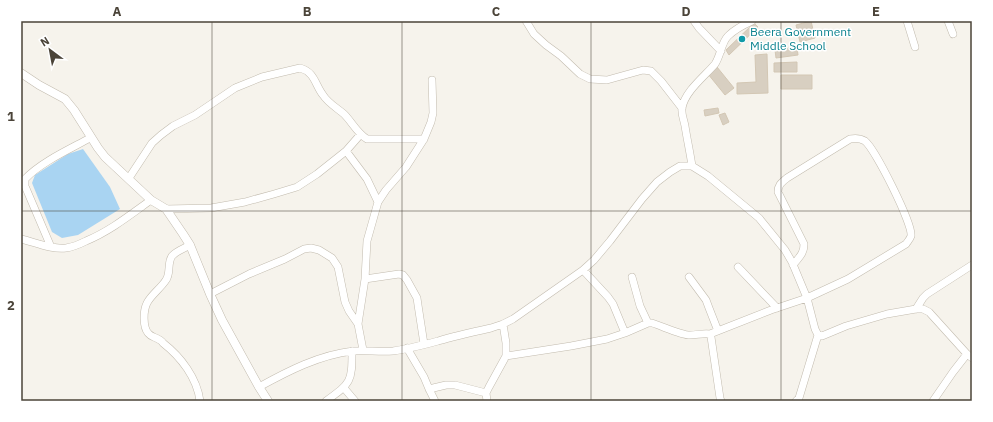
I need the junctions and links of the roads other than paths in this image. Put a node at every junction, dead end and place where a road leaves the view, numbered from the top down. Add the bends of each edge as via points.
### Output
1 (526, 21) edge
2 (694, 21) edge
3 (752, 21) edge
4 (907, 21) edge
5 (948, 21) edge
6 (953, 34) dead end
7 (915, 47) dead end
8 (721, 51) junction
9 (21, 73) edge
10 (432, 80) dead end
11 (682, 108) junction
12 (360, 135) junction
13 (90, 138) junction
14 (424, 139) junction
15 (346, 151) junction
16 (692, 166) junction
17 (129, 178) junction
18 (151, 200) junction
19 (378, 202) junction
20 (166, 209) junction
21 (21, 238) edge
22 (190, 245) junction
23 (51, 247) junction
24 (793, 265) junction
25 (972, 265) edge
26 (738, 267) dead end
27 (583, 270) junction
28 (632, 277) dead end
29 (689, 277) dead end
30 (365, 279) junction
31 (210, 294) junction
32 (807, 298) junction
33 (777, 308) junction
34 (916, 309) junction
35 (648, 322) junction
36 (358, 324) junction
37 (503, 324) junction
38 (718, 331) junction
39 (625, 333) junction
40 (710, 334) junction
41 (818, 335) junction
42 (424, 344) junction
43 (407, 348) junction
44 (364, 350) junction
45 (352, 351) junction
46 (506, 356) junction
47 (970, 356) edge
48 (259, 387) junction
49 (344, 388) junction
50 (429, 389) junction
51 (487, 397) edge
52 (799, 400) edge
53 (200, 401) edge
54 (268, 401) edge
55 (326, 401) edge
56 (354, 401) edge
57 (435, 401) edge
58 (722, 401) edge
59 (933, 401) edge

1 - 11 street via 534,34 580,74 590,79 607,80 643,70 651,71
2 - 8 street
3 - 8 street via 728,37 723,42
4 - 7 street
5 - 6 street
8 - 11 street via 716,63 692,88
9 - 13 street via 65,99
10 - 14 street via 433,113
11 - 16 street
12 - 14 street via 367,139
12 - 15 street
12 - 17 street via 343,114 323,96 309,72 300,68 262,77 235,88 195,115 172,126 152,143
13 - 17 street via 105,157
13 - 23 street via 43,165 25,179 25,186
14 - 19 street via 406,168
15 - 19 street via 367,179
15 - 20 street via 297,187 211,208
16 - 24 street via 759,218 785,250
16 - 27 street via 680,166 657,182 610,241
17 - 18 street
18 - 20 street
18 - 23 street via 102,235 66,248
19 - 30 street via 367,241
20 - 22 street
21 - 23 street
22 - 31 street
22 - 53 street via 171,257 167,279 147,302 144,323 148,333 158,338 186,366 199,391
24 - 32 street
24 - 32 street via 802,254 804,244 778,192 778,187 786,178 850,139 864,141 888,177 908,220 911,235 906,244 848,279
25 - 34 street via 927,294
26 - 33 street
27 - 37 street
27 - 39 street via 613,304
28 - 35 street via 640,306
29 - 38 street via 706,300
30 - 36 street
30 - 42 street via 403,275 417,298
31 - 36 street via 249,274 311,248 332,258 338,267 345,302
31 - 48 street
32 - 33 street
32 - 41 street
33 - 38 street
34 - 41 street via 887,314 822,336
34 - 47 street via 929,312
35 - 39 street
35 - 40 street via 683,334
36 - 44 street
37 - 42 street
37 - 46 street
38 - 40 street
39 - 46 street via 571,346
40 - 58 street
41 - 52 street
42 - 43 street
43 - 44 street via 392,351
43 - 50 street
44 - 45 street
45 - 48 street via 320,359
45 - 49 street via 351,375
46 - 51 street via 488,387
47 - 59 street via 953,372
48 - 54 street
49 - 55 street
49 - 56 street
50 - 51 street via 455,385
50 - 57 street

